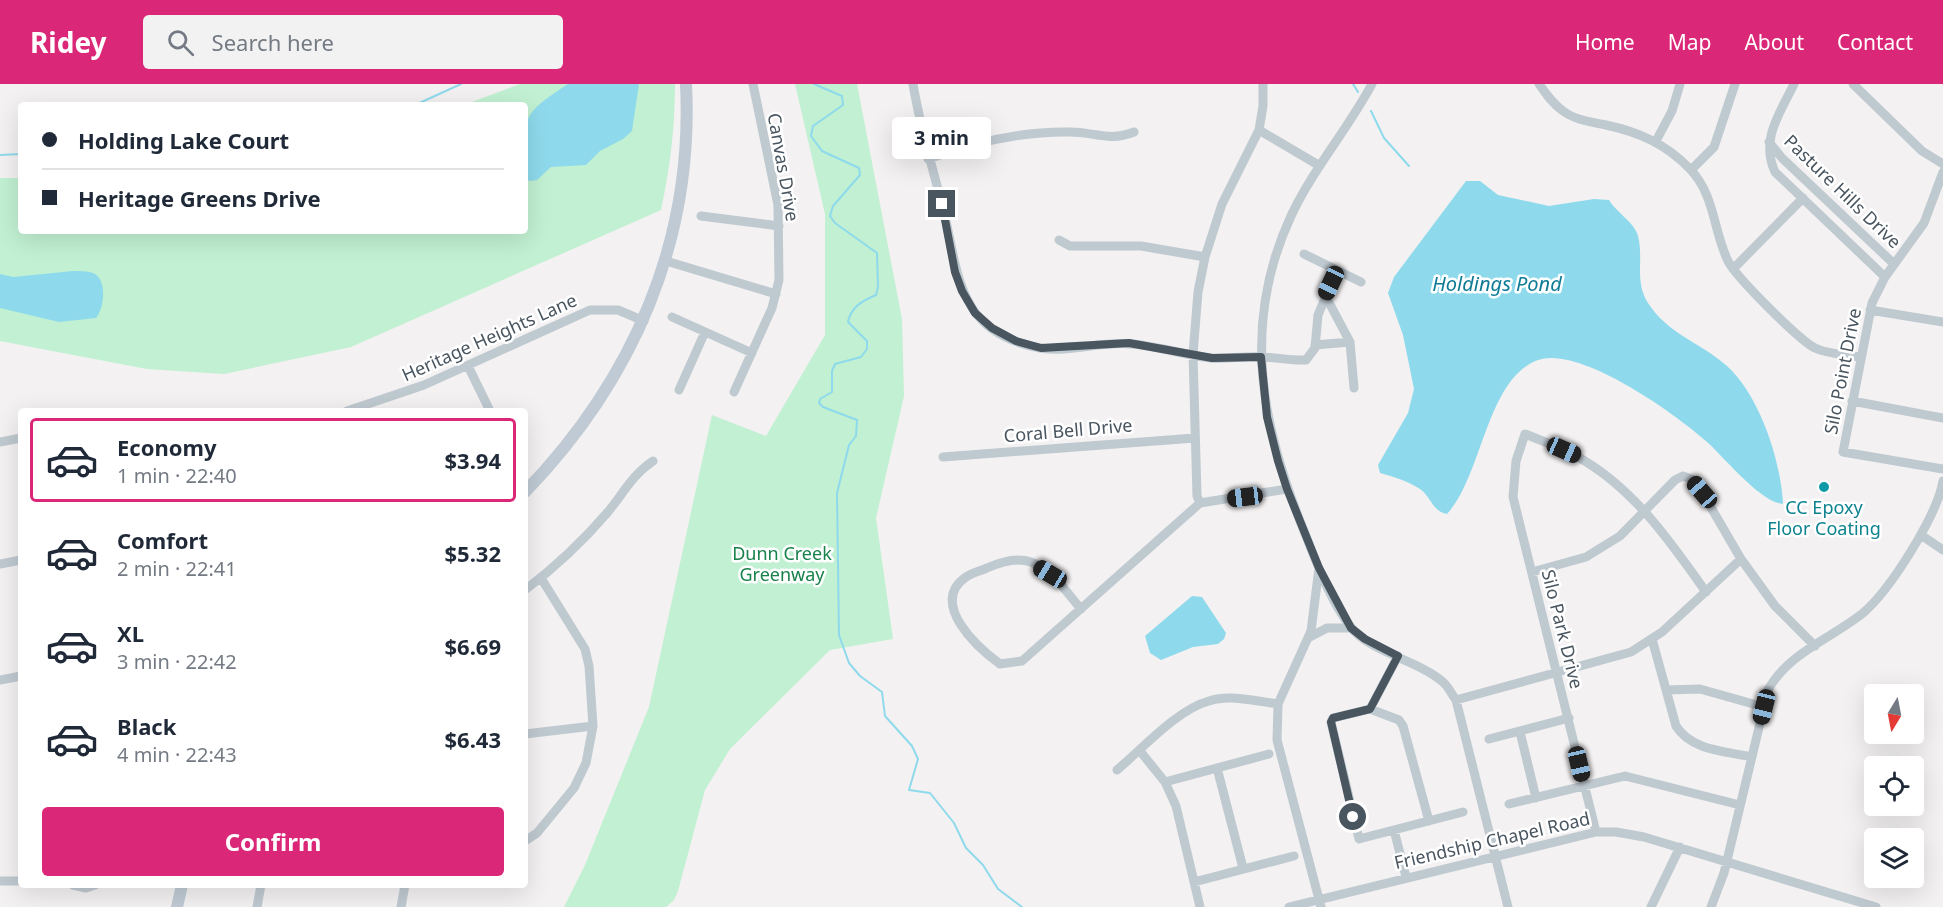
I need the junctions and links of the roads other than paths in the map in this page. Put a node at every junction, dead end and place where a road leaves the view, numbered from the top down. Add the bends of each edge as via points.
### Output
1 (686, 84) edge
2 (753, 84) edge
3 (914, 84) edge
4 (1263, 84) edge
5 (1372, 84) edge
6 (1539, 84) edge
7 (1680, 84) edge
8 (1735, 84) edge
9 (1794, 84) edge
10 (1853, 84) edge
11 (1259, 130) junction
12 (1134, 132) dead end
13 (1656, 141) junction
14 (1769, 142) junction
15 (928, 159) junction
16 (1943, 164) edge
17 (1320, 166) junction
18 (1691, 170) junction
19 (1943, 172) edge
20 (1803, 198) junction
21 (701, 216) dead end
22 (779, 226) junction
23 (1059, 240) dead end
24 (1304, 254) dead end
25 (1205, 257) junction
26 (666, 261) junction
27 (1894, 264) junction
28 (1733, 269) junction
29 (1337, 270) junction
30 (1885, 277) junction
31 (1361, 282) dead end
32 (776, 294) junction
33 (1325, 295) junction
34 (1870, 310) junction
35 (672, 317) dead end
36 (644, 321) junction
37 (1943, 322) edge
38 (705, 332) junction
39 (1350, 342) junction
40 (1315, 345) junction
41 (752, 353) junction
42 (1193, 354) junction
43 (1261, 357) junction
44 (1860, 357) junction
45 (468, 366) junction
46 (1353, 388) dead end
47 (679, 390) dead end
48 (734, 392) dead end
49 (1852, 401) junction
50 (357, 408) edge
51 (489, 408) edge
52 (1943, 418) edge
53 (1195, 438) junction
54 (18, 439) edge
55 (0, 442) edge
56 (943, 457) dead end
57 (653, 461) dead end
58 (1943, 469) edge
59 (1943, 481) edge
60 (528, 489) edge
61 (1287, 489) junction
62 (1200, 502) junction
63 (1645, 510) junction
64 (1921, 535) junction
65 (1943, 550) edge
66 (1741, 560) junction
67 (18, 561) edge
68 (0, 564) edge
69 (1319, 568) junction
70 (1532, 572) junction
71 (541, 578) junction
72 (528, 588) edge
73 (1706, 592) junction
74 (1081, 609) junction
75 (1351, 628) junction
76 (1308, 639) junction
77 (1652, 639) junction
78 (1815, 646) junction
79 (1398, 656) junction
80 (1558, 673) junction
81 (18, 677) edge
82 (0, 680) edge
83 (1666, 690) junction
84 (1456, 700) junction
85 (1278, 704) junction
86 (1764, 707) junction
87 (1370, 709) junction
88 (1569, 718) junction
89 (593, 726) junction
90 (1520, 732) junction
91 (528, 734) edge
92 (1489, 739) dead end
93 (1140, 751) junction
94 (1269, 754) dead end
95 (1752, 757) junction
96 (1217, 768) junction
97 (1117, 770) dead end
98 (1165, 782) junction
99 (1585, 786) junction
100 (1536, 798) junction
101 (1509, 804) dead end
102 (1740, 805) junction
103 (1463, 812) dead end
104 (1429, 821) junction
105 (1394, 830) junction
106 (1596, 832) junction
107 (528, 839) edge
108 (1680, 848) junction
109 (1493, 855) junction
110 (1294, 856) dead end
111 (1726, 862) junction
112 (1243, 868) junction
113 (1406, 877) junction
114 (0, 881) edge
115 (18, 881) edge
116 (1194, 882) junction
117 (181, 888) edge
118 (260, 888) edge
119 (404, 888) edge
120 (1320, 903) edge
121 (177, 907) edge
122 (257, 907) edge
123 (401, 907) edge
124 (1200, 907) edge
125 (1289, 907) edge
126 (1508, 907) edge
127 (1651, 907) edge
128 (1711, 907) edge
129 (1876, 907) edge

1 - 26 main road via 682,185
2 - 22 street, Canvas Drive
3 - 15 street
4 - 11 street
5 - 17 street
6 - 13 street via 1564,112
7 - 13 street via 1672,111
8 - 18 street via 1714,147
9 - 14 street, Pasture Hills Drive via 1773,123
10 - 16 street via 1922,151
11 - 17 street
11 - 25 street via 1222,204
12 - 15 street via 1118,139 1071,132 1036,133 962,146
13 - 18 street
14 - 20 street, Pasture Hills Drive via 1769,158 1775,172
14 - 27 street, Pasture Hills Drive
15 - 42 street via 962,291 975,313 992,328 1041,348 1129,343
17 - 43 street via 1292,215 1275,259 1266,295
18 - 28 street via 1707,194
19 - 27 street, Silo Point Drive via 1924,223
20 - 28 street
20 - 30 street, Pasture Hills Drive
21 - 22 street
22 - 32 street, Canvas Drive
23 - 25 street via 1070,246 1141,246
24 - 29 street
25 - 42 street
26 - 32 street
26 - 36 main road
27 - 30 street, Silo Point Drive
28 - 44 street via 1807,343 1825,351
29 - 31 street
29 - 33 street
30 - 34 street, Silo Point Drive
32 - 41 street, Canvas Drive
33 - 39 street
33 - 40 street
34 - 37 street
34 - 44 street, Silo Point Drive
35 - 38 street
36 - 45 street, Heritage Heights Lane via 618,310 590,310
36 - 60 main road via 608,387 561,455
38 - 41 street
38 - 47 street
39 - 40 street
39 - 46 street
40 - 43 street via 1312,356 1306,360
41 - 48 street, Canvas Drive
42 - 43 street via 1212,358
42 - 53 street
43 - 61 street via 1267,417
44 - 49 street, Silo Point Drive
45 - 50 street, Heritage Heights Lane
45 - 51 street
49 - 52 street
49 - 58 street, Silo Point Drive via 1843,452
53 - 56 street, Coral Bell Drive
53 - 62 street
54 - 55 street
57 - 71 street via 636,473 600,521
59 - 64 street via 1931,519
61 - 62 street
61 - 69 street
62 - 74 street
63 - 66 street via 1675,480 1683,476 1691,479
63 - 70 street via 1620,536 1586,557
63 - 70 street, Silo Park Drive via 1577,457 1525,434 1516,461 1514,497
63 - 73 street
64 - 65 street
64 - 78 street via 1877,598
66 - 73 street
66 - 78 street via 1775,606
67 - 68 street
69 - 75 street
69 - 76 street
70 - 80 street, Silo Park Drive
71 - 72 street
71 - 89 street via 585,649
73 - 77 street
74 - 74 street via 1022,661 1000,664 979,650 954,617 952,595 964,578 1004,561 1030,561 1050,574
75 - 76 street via 1327,628
75 - 79 street
76 - 85 street
77 - 80 street via 1631,652
77 - 83 street
78 - 86 street via 1774,679
79 - 84 street via 1444,682
79 - 87 street
80 - 84 street
80 - 88 street, Silo Park Drive
81 - 82 street
83 - 86 street via 1700,689
83 - 95 street via 1676,726 1690,742
84 - 109 street
85 - 93 street via 1209,700 1186,713
85 - 120 street via 1277,740
86 - 95 street
87 - 104 street via 1399,720 1403,726
87 - 105 street via 1333,718 1331,727 1359,839
88 - 90 street
88 - 99 street, Silo Park Drive
89 - 91 street
89 - 107 street via 586,763 574,788 543,827
90 - 92 street
90 - 100 street
93 - 97 street
93 - 98 street
94 - 96 street
95 - 102 street
96 - 98 street
96 - 112 street
98 - 116 street via 1176,806
99 - 100 street
99 - 102 street via 1625,776
99 - 106 street, Silo Park Drive
100 - 101 street
102 - 111 street
103 - 104 street
104 - 105 street
105 - 113 street
106 - 108 street, Friendship Chapel Road via 1644,837
106 - 109 street, Friendship Chapel Road
108 - 111 street, Friendship Chapel Road
108 - 127 street
109 - 113 street, Friendship Chapel Road
109 - 126 street
110 - 112 street
111 - 128 street
111 - 129 street, Friendship Chapel Road
112 - 116 street
113 - 120 street, Friendship Chapel Road
114 - 115 street
116 - 124 street
117 - 121 main road
118 - 122 street
119 - 123 street
120 - 125 street, Friendship Chapel Road

